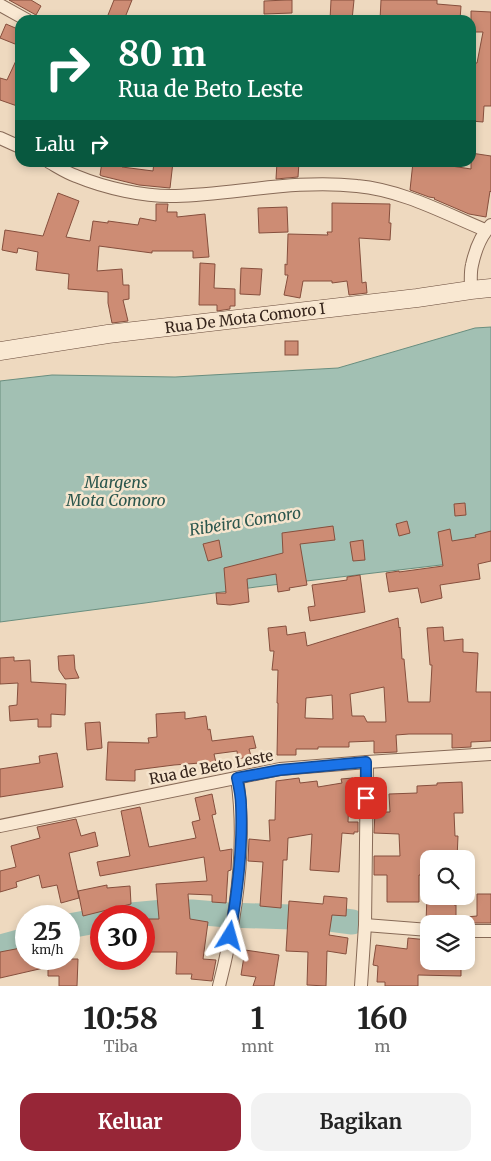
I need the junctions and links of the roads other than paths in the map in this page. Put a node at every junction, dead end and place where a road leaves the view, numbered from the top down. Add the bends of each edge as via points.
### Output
1 (0, 5) edge
2 (18, 15) edge
3 (0, 138) edge
4 (15, 146) edge
5 (58, 167) edge
6 (488, 228) edge
7 (491, 288) edge
8 (471, 290) junction
9 (0, 351) edge
10 (491, 754) edge
11 (366, 762) junction
12 (237, 778) junction
13 (0, 826) edge
14 (365, 924) junction
15 (420, 929) edge
16 (475, 931) edge
17 (491, 931) edge
18 (219, 986) edge
19 (361, 986) edge

1 - 2 street
3 - 4 street
5 - 6 street via 103,186 175,196 311,184 358,186 397,194
6 - 8 street via 479,243 472,267
7 - 8 street, Rua De Mota Comoro I
8 - 9 street, Rua De Mota Comoro I via 108,334
10 - 11 street, Rua de Beto Leste
11 - 12 street, Rua de Beto Leste via 280,770
11 - 14 street
12 - 13 street, Rua de Beto Leste
12 - 18 street via 241,803 237,891
14 - 15 street
14 - 19 street
16 - 17 street

